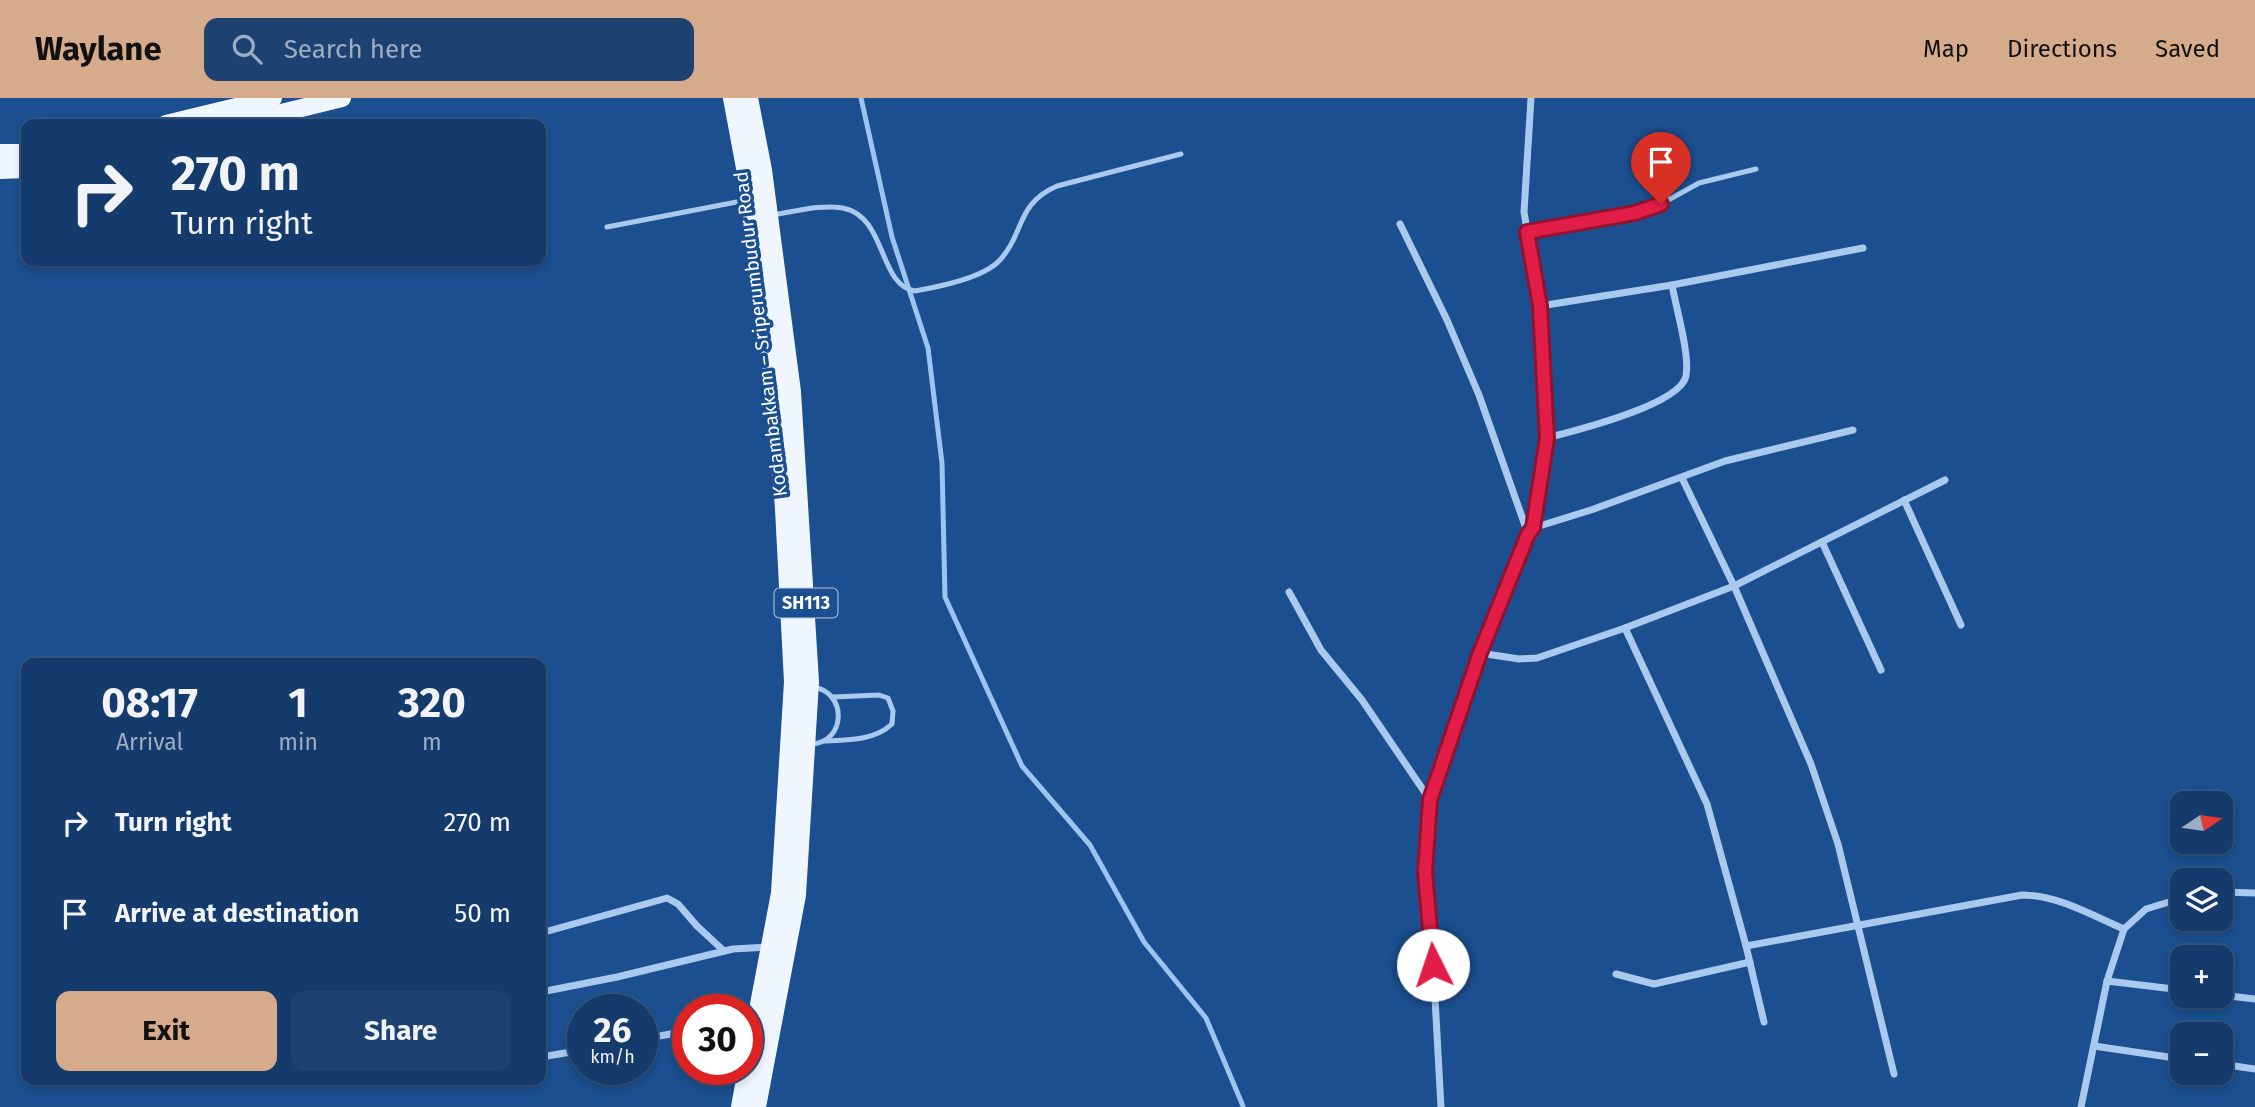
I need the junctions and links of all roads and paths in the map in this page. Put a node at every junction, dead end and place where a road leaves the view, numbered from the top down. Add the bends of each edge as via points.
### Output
1 (273, 98) edge
2 (342, 98) edge
3 (732, 98) edge
4 (749, 98) edge
5 (1531, 98) edge
6 (187, 119) edge
7 (257, 119) edge
8 (0, 153) edge
9 (21, 153) edge
10 (1181, 154) dead end
11 (21, 169) edge
12 (1756, 169) dead end
13 (0, 170) edge
14 (750, 200) junction
15 (769, 216) junction
16 (1401, 223) dead end
17 (607, 227) dead end
18 (1527, 232) junction
19 (1863, 248) dead end
20 (1672, 285) junction
21 (1540, 306) junction
22 (1853, 430) dead end
23 (1547, 438) junction
24 (1682, 478) junction
25 (1945, 480) dead end
26 (1904, 500) junction
27 (1531, 531) junction
28 (1822, 542) junction
29 (1734, 586) junction
30 (1289, 592) dead end
31 (1961, 625) dead end
32 (1625, 628) junction
33 (1480, 653) junction
34 (1881, 670) dead end
35 (810, 686) junction
36 (833, 696) junction
37 (815, 742) junction
38 (1430, 800) junction
39 (2233, 893) edge
40 (2255, 894) edge
41 (2170, 902) edge
42 (1857, 926) junction
43 (2124, 929) junction
44 (546, 932) edge
45 (1746, 946) junction
46 (770, 947) junction
47 (724, 951) junction
48 (1750, 962) junction
49 (1616, 974) dead end
50 (2108, 981) junction
51 (2170, 989) edge
52 (546, 991) edge
53 (758, 994) edge
54 (2233, 996) edge
55 (2255, 999) edge
56 (1764, 1022) dead end
57 (2094, 1046) junction
58 (567, 1053) edge
59 (546, 1056) edge
60 (2170, 1057) edge
61 (2233, 1066) edge
62 (2255, 1069) edge
63 (1894, 1074) dead end
64 (744, 1085) edge
65 (740, 1107) edge
66 (757, 1107) edge
67 (1441, 1107) edge
68 (2081, 1107) edge

1 - 6 main road
2 - 7 main road
3 - 14 main road, Kodambakkam – Sriperumbudur Road / SH113
4 - 15 main road, Kodambakkam – Sriperumbudur Road / SH113
5 - 18 street via 1524,212
8 - 9 main road
10 - 15 lane via 1044,191 1028,206 1009,247 987,271 915,291 896,282 866,221 847,209 833,206
11 - 13 main road
12 - 18 lane via 1699,183 1635,213
14 - 17 lane
14 - 46 main road, Kodambakkam – Sriperumbudur Road / SH113 via 775,394 793,682 780,893
15 - 35 main road, Kodambakkam – Sriperumbudur Road / SH113 via 792,392
16 - 27 street via 1479,394
18 - 21 street
19 - 20 street
20 - 21 street
20 - 23 street via 1687,363 1686,378 1678,389 1608,422
21 - 23 street
22 - 24 street via 1725,461
23 - 27 street
24 - 27 street
24 - 29 street
25 - 26 street
26 - 28 street
26 - 31 street
27 - 33 street
28 - 29 street
28 - 34 street
29 - 32 street
29 - 42 street via 1811,764 1838,844
30 - 38 street via 1321,650 1362,699
32 - 33 street via 1536,658
32 - 45 street via 1707,804
33 - 38 street
35 - 36 lane
35 - 37 main road, Kodambakkam – Sriperumbudur Road / SH113
36 - 37 lane via 838,720 831,737
36 - 37 lane via 888,698 892,724 884,732 864,738
37 - 66 main road, Kodambakkam – Sriperumbudur Road / SH113 via 797,895
38 - 67 street via 1425,872
39 - 40 street
41 - 43 street via 2146,909
42 - 43 street via 2041,895
42 - 45 street
42 - 63 street
43 - 50 street
44 - 47 street via 667,898
45 - 48 street
46 - 47 street
46 - 53 main road, Kodambakkam – Sriperumbudur Road / SH113
47 - 52 street
48 - 49 street via 1654,984
48 - 56 street
50 - 51 street
50 - 57 street
54 - 55 street
57 - 60 street
57 - 68 street
58 - 59 street
61 - 62 street
64 - 65 main road, Kodambakkam – Sriperumbudur Road / SH113

